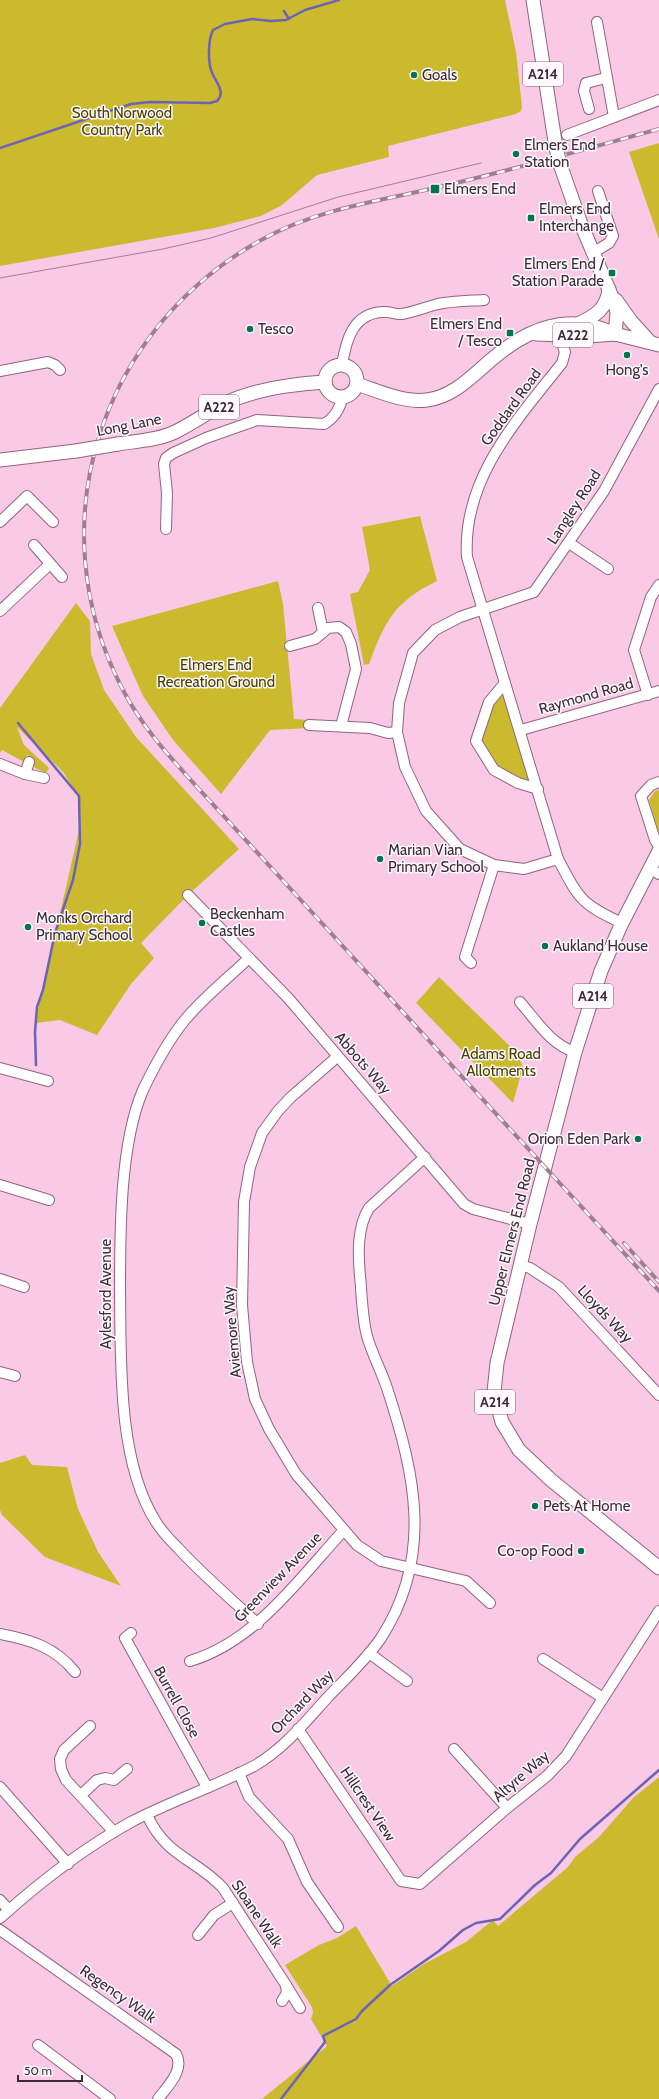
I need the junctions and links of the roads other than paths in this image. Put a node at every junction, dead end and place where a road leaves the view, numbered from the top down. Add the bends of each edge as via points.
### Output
1 (533, 0) edge
2 (597, 22) dead end
3 (606, 78) junction
4 (659, 100) edge
5 (589, 109) dead end
6 (614, 117) junction
7 (567, 135) dead end
8 (598, 191) dead end
9 (594, 252) junction
10 (609, 290) junction
11 (484, 300) dead end
12 (578, 324) junction
13 (530, 334) junction
14 (615, 334) junction
15 (559, 335) junction
16 (654, 344) edge
17 (342, 365) junction
18 (60, 370) dead end
19 (0, 371) edge
20 (325, 382) junction
21 (357, 384) junction
22 (659, 389) edge
23 (343, 396) junction
24 (0, 460) edge
25 (0, 522) edge
26 (52, 522) dead end
27 (166, 529) dead end
28 (569, 543) junction
29 (34, 545) dead end
30 (50, 564) junction
31 (608, 569) dead end
32 (62, 577) dead end
33 (659, 585) edge
34 (318, 608) dead end
35 (483, 610) junction
36 (0, 611) edge
37 (323, 632) junction
38 (290, 646) dead end
39 (504, 684) junction
40 (659, 691) edge
41 (648, 695) junction
42 (309, 725) dead end
43 (341, 726) junction
44 (521, 730) junction
45 (397, 732) junction
46 (29, 762) dead end
47 (0, 764) edge
48 (25, 774) junction
49 (44, 778) dead end
50 (659, 782) edge
51 (538, 789) junction
52 (659, 846) edge
53 (659, 851) edge
54 (558, 859) junction
55 (494, 865) junction
56 (654, 871) edge
57 (188, 895) dead end
58 (622, 923) junction
59 (249, 958) junction
60 (471, 963) dead end
61 (520, 1002) dead end
62 (575, 1052) junction
63 (338, 1057) junction
64 (0, 1068) edge
65 (48, 1081) dead end
66 (425, 1157) junction
67 (0, 1185) edge
68 (49, 1200) dead end
69 (530, 1224) junction
70 (520, 1265) junction
71 (0, 1279) edge
72 (24, 1287) dead end
73 (0, 1372) edge
74 (15, 1376) dead end
75 (659, 1395) edge
76 (344, 1530) junction
77 (410, 1568) junction
78 (659, 1568) edge
79 (490, 1603) dead end
80 (659, 1611) edge
81 (258, 1624) junction
82 (131, 1633) dead end
83 (0, 1634) edge
84 (369, 1653) junction
85 (543, 1659) dead end
86 (190, 1661) dead end
87 (75, 1672) dead end
88 (407, 1681) dead end
89 (603, 1698) junction
90 (90, 1726) dead end
91 (298, 1729) junction
92 (454, 1749) dead end
93 (127, 1769) dead end
94 (239, 1773) junction
95 (0, 1786) edge
96 (207, 1787) junction
97 (81, 1795) junction
98 (507, 1808) junction
99 (147, 1815) junction
100 (114, 1832) junction
101 (68, 1864) junction
102 (420, 1884) joint
103 (0, 1900) edge
104 (233, 1903) junction
105 (9, 1910) junction
106 (0, 1918) edge
107 (338, 1927) dead end
108 (0, 1930) edge
109 (198, 1935) dead end
110 (286, 1985) junction
111 (282, 2001) dead end
112 (300, 2008) dead end
113 (38, 2045) dead end
114 (110, 2099) edge
115 (158, 2099) edge

1 - 9 main road, A214, bridge via 549,116 556,148 581,224
2 - 3 street
3 - 5 street via 586,83 584,91
3 - 6 street
4 - 6 street
6 - 7 street
8 - 9 street via 613,236 610,243
9 - 10 main road, A214
10 - 12 main road via 604,307
10 - 14 main road, A214 via 617,313
10 - 16 main road via 631,321
11 - 17 street via 454,301 401,314 370,314 357,323 350,332
12 - 13 main road, A222 via 546,326
12 - 14 main road, A222 via 600,327
13 - 15 main road, A222
13 - 21 main road, A222 via 510,344 453,391 427,400 396,397
14 - 15 main road, A222
14 - 16 main road, A222
15 - 35 street, Goddard Road via 565,352 562,363 494,453 471,505 466,537 467,557
17 - 20 main road via 329,370
17 - 21 main road via 353,370
18 - 19 street via 48,362
20 - 23 main road via 330,392
20 - 24 main road, Long Lane / A222, bridge via 255,392 230,401 176,432 151,439
21 - 23 main road via 352,392
22 - 28 street, Langley Road via 604,491
23 - 27 street via 340,408 332,420 324,424 257,420 173,452 164,464 167,493
25 - 26 street via 27,496
28 - 31 street
28 - 35 street, Langley Road via 534,592
29 - 30 street
30 - 32 street
30 - 36 street
33 - 41 street via 651,597 634,650
34 - 37 street
35 - 39 street, Goddard Road
35 - 45 street, Langley Road via 460,617 435,630 413,653 399,704
37 - 38 street via 316,639
37 - 43 street via 328,628 339,627 346,632 356,669
39 - 44 street, Goddard Road
39 - 51 street via 489,702 476,741 494,770 518,783
40 - 41 street, Raymond Road
41 - 44 street, Raymond Road
42 - 43 street
43 - 45 street
44 - 51 street, Goddard Road
45 - 55 street, Langley Road via 405,767 426,811 460,849
46 - 48 street
47 - 48 street
48 - 49 street
50 - 52 street via 651,785 641,796
51 - 54 street, Goddard Road
53 - 56 main road, Upper Elmers End Road / A214
54 - 55 street, Langley Road via 524,869
54 - 58 street, Goddard Road via 575,892 585,903
55 - 60 street via 465,957
56 - 58 main road, Upper Elmers End Road / A214
57 - 59 street, Abbots Way
58 - 62 main road, Upper Elmers End Road / A214 via 601,972
59 - 63 street, Abbots Way
59 - 81 street, Aylesford Avenue via 184,1021 151,1074 139,1102 128,1154 120,1237 121,1358 129,1441 135,1471 148,1509 156,1523 187,1558
61 - 62 street via 555,1042 563,1049
62 - 69 main road, Upper Elmers End Road / A214
63 - 66 street, Abbots Way
63 - 76 street, Aviemore Way via 290,1098 262,1133 253,1156 244,1202 242,1276 247,1362 260,1410 296,1474
64 - 65 street
66 - 69 street, Abbots Way via 468,1207
66 - 77 street, Orchard Way via 374,1202 366,1213 362,1222 359,1262 367,1336 394,1413 413,1494 416,1531
67 - 68 street
69 - 70 main road, Upper Elmers End Road / A214
70 - 75 street, Lloyds Way via 530,1268 559,1287
70 - 78 main road, Upper Elmers End Road / A214 via 495,1372 494,1392 502,1422 514,1443 534,1464
71 - 72 street
73 - 74 street
76 - 77 street, Aviemore Way via 370,1556
76 - 81 street, Greenview Avenue
77 - 79 street, Aviemore Way via 466,1581
77 - 84 street, Orchard Way via 397,1608
80 - 89 street, Altyre Way
81 - 86 street, Greenview Avenue via 226,1647
82 - 96 street, Burrell Close via 125,1638
83 - 87 street via 49,1648
84 - 88 street
84 - 91 street, Orchard Way
85 - 89 street
89 - 98 street, Altyre Way via 566,1756 548,1776
90 - 97 street via 67,1746 60,1759 63,1774
91 - 94 street, Orchard Way via 268,1757
91 - 102 street, Hillcrest View via 401,1880
92 - 98 street
93 - 97 street via 114,1780 97,1780
94 - 96 street, Orchard Way
94 - 107 street via 249,1797 288,1839 307,1882
95 - 101 street
96 - 99 street, Orchard Way
97 - 100 street
98 - 102 street, Altyre Way
99 - 100 street, Orchard Way
99 - 104 street, Sloane Walk via 159,1836 169,1847 215,1880
100 - 101 street, Orchard Way
101 - 105 street, Orchard Way
103 - 105 street
104 - 109 street via 214,1915
104 - 110 street, Sloane Walk
105 - 106 street, Orchard Way
108 - 115 street, Regency Walk via 174,2052 180,2061 179,2068
110 - 111 street via 287,1993
110 - 112 street, Sloane Walk
113 - 114 street

